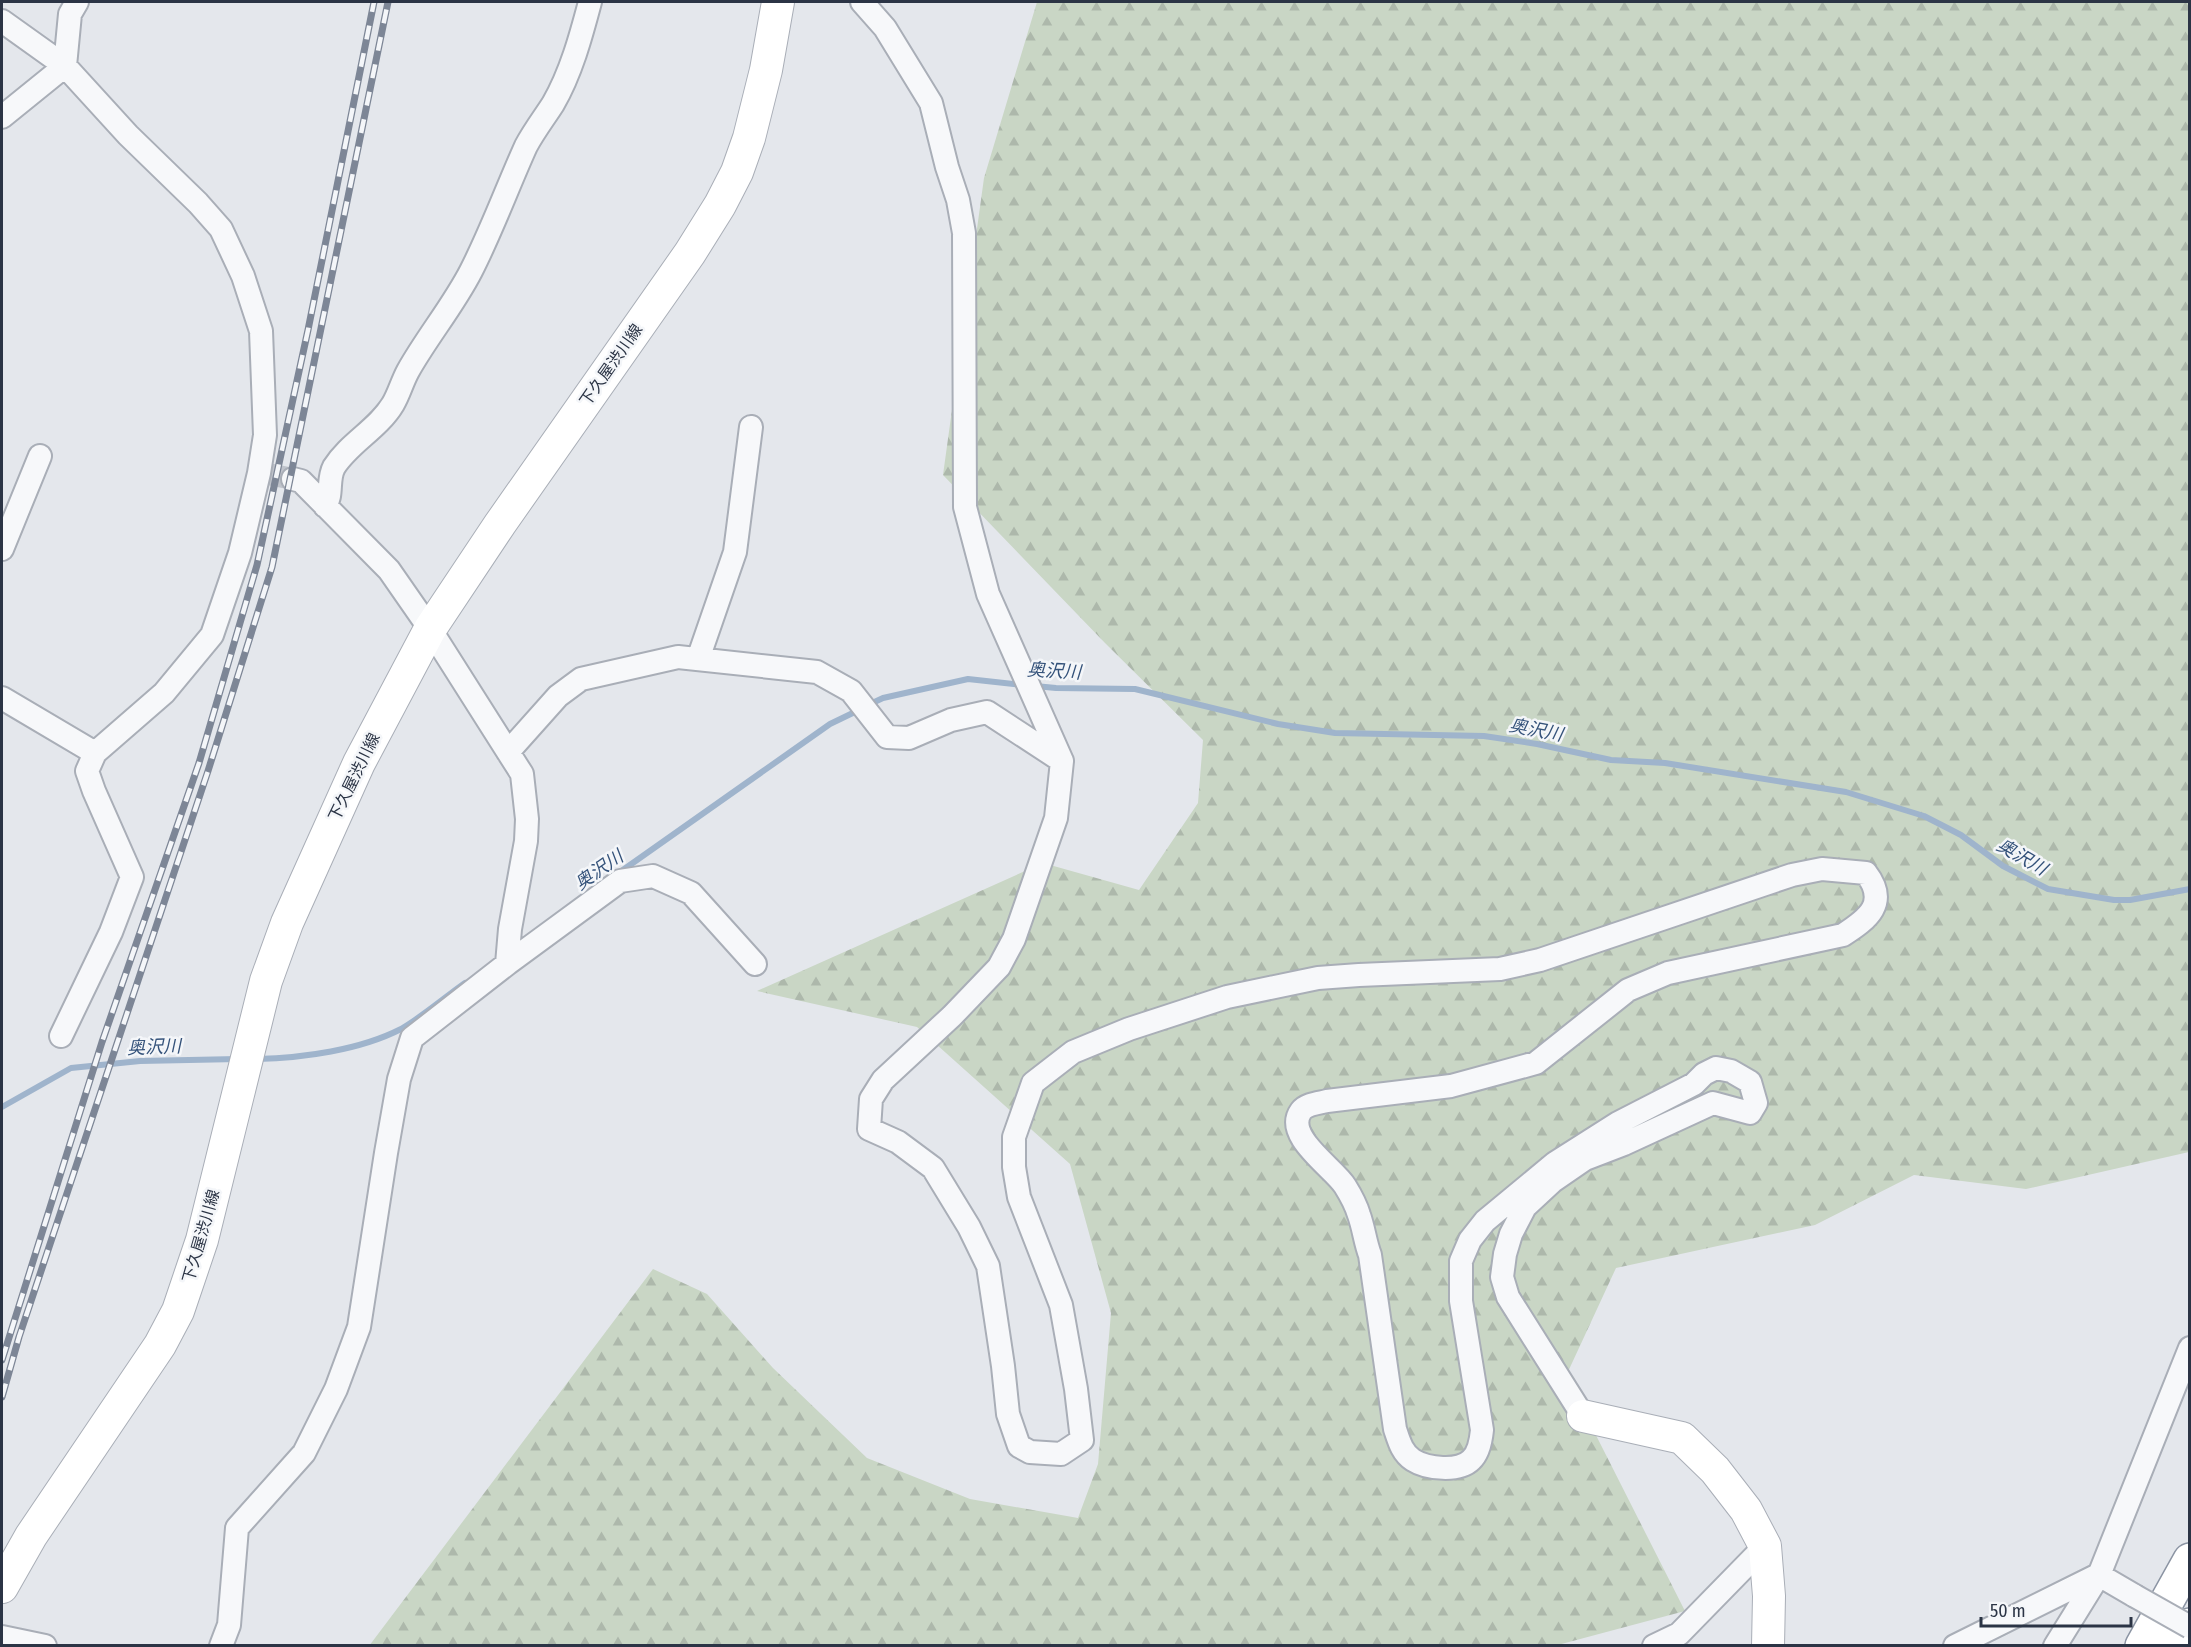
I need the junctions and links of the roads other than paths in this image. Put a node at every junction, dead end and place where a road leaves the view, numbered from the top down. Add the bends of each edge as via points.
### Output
1 (77, 2) edge
2 (590, 2) edge
3 (778, 2) edge
4 (862, 2) edge
5 (2, 21) edge
6 (65, 66) junction
7 (2, 117) edge
8 (751, 427) dead end
9 (40, 456) dead end
10 (293, 479) tunnel mouth
11 (325, 506) junction
12 (2, 549) edge
13 (430, 629) junction
14 (698, 659) junction
15 (2, 698) edge
16 (508, 752) junction
17 (95, 753) junction
18 (1062, 761) junction
19 (507, 964) junction
20 (755, 964) dead end
21 (61, 1036) dead end
22 (2190, 1348) edge
23 (1583, 1416) joint
24 (1765, 1546) junction
25 (2190, 1560) edge
26 (2099, 1575) junction
27 (2, 1587) edge
28 (2190, 1626) edge
29 (2, 1637) edge
30 (45, 1646) edge
31 (221, 1646) edge
32 (1654, 1646) edge
33 (1768, 1646) edge
34 (1955, 1646) edge
35 (2055, 1646) edge
36 (2142, 1646) edge
37 (2178, 1646) edge

1 - 6 street via 70,14
2 - 11 street via 565,80 525,148 470,272 406,373 381,421 333,469
3 - 13 main road, 下久屋渋川線 via 749,138 720,205
4 - 18 street via 885,28 931,103 958,201 964,233 965,507 988,594
5 - 6 street
6 - 7 street
6 - 17 street via 221,229 243,276 261,331 263,473 212,635 164,693
8 - 14 street via 735,552
9 - 12 street
10 - 11 street via 301,481
11 - 13 street via 388,570
13 - 16 street
13 - 27 main road, 下久屋渋川線 via 359,763 287,923 266,981 202,1240 177,1311 160,1346 31,1536
14 - 16 street via 678,657 581,679 558,696
14 - 18 street via 817,672 851,691 887,737 909,738 951,720 987,712
15 - 17 street
16 - 19 street via 522,774 527,819
17 - 21 street via 87,771 132,877 111,932
18 - 23 street via 1056,818 1014,939 999,967 883,1080 871,1099 869,1129 898,1142 933,1168 969,1227 988,1266 1008,1414 1019,1446 1030,1452 1061,1454 1082,1440 1061,1305 1019,1197 1014,1167 1014,1137 1033,1083 1073,1052 1227,997 1318,978 1500,969 1540,960 1792,875 1822,869 1866,873 1877,897 1872,911 1843,935 1668,973 1628,990 1536,1063 1451,1086 1327,1101 1301,1110 1299,1131 1306,1144 1344,1184 1359,1214 1370,1255 1401,1449 1414,1461 1433,1467 1459,1467 1472,1460 1481,1444 1482,1430 1461,1301 1461,1261 1470,1240 1485,1221 1555,1163 1618,1123 1694,1084 1704,1074 1716,1068 1750,1082 1756,1103 1750,1113 1713,1103 1585,1159 1525,1207 1511,1234 1502,1277 1508,1297
19 - 20 street via 620,881 653,876 691,893
19 - 31 street via 412,1038 399,1079 359,1327 336,1389 304,1454 237,1528 229,1625
22 - 26 street
23 - 24 main road via 1682,1438 1715,1470 1746,1510
24 - 32 street via 1679,1634
24 - 33 main road
25 - 36 highway
26 - 28 street, bridge
26 - 34 street
26 - 35 street
28 - 37 highway
29 - 30 street

